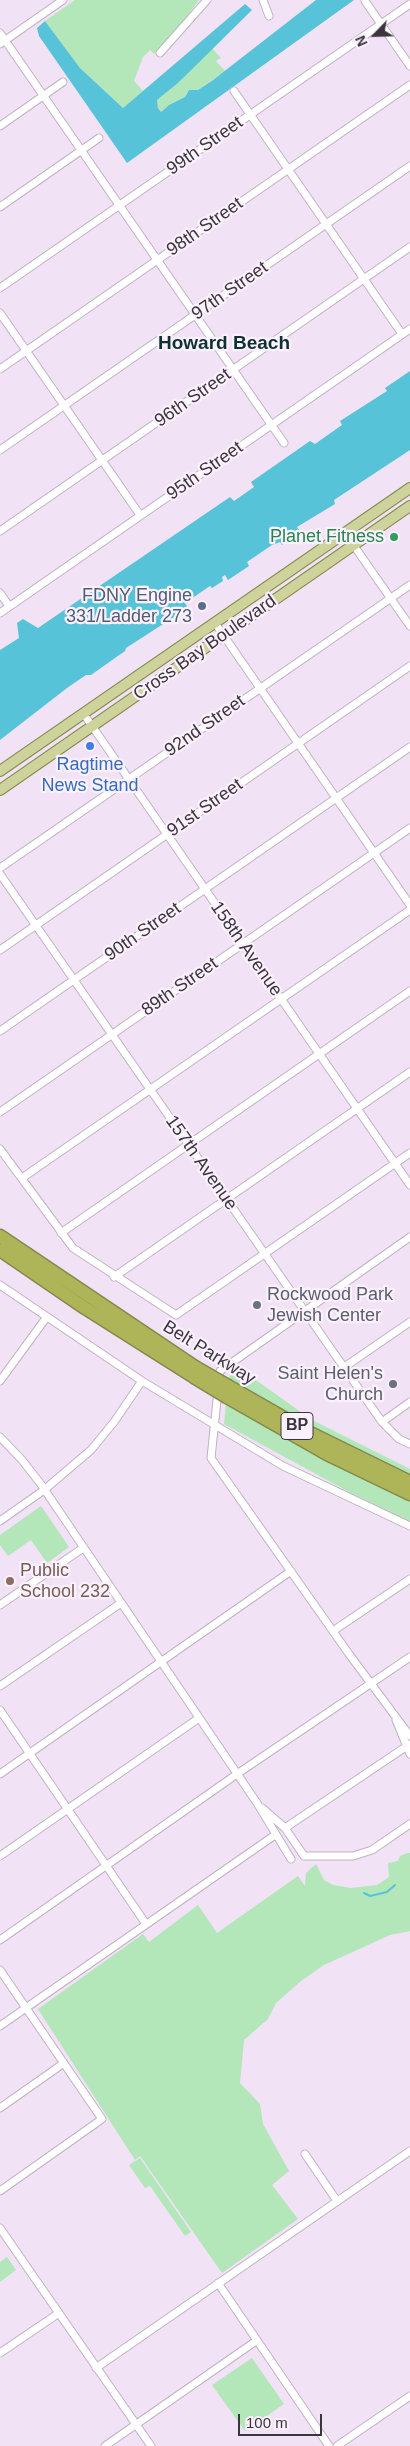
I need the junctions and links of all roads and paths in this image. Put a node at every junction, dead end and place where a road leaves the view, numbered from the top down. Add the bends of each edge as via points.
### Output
1 (63, 0) edge
2 (207, 0) edge
3 (263, 0) edge
4 (365, 1) edge
5 (410, 4) edge
6 (269, 16) dead end
7 (381, 24) junction
8 (0, 33) edge
9 (3, 42) edge
10 (160, 53) dead end
11 (410, 66) edge
12 (63, 82) dead end
13 (410, 85) edge
14 (234, 91) dead end
15 (43, 96) junction
16 (250, 115) junction
17 (0, 126) edge
18 (99, 138) dead end
19 (81, 151) junction
20 (410, 166) edge
21 (288, 169) junction
22 (119, 206) junction
23 (0, 207) edge
24 (326, 224) junction
25 (410, 248) edge
26 (157, 260) junction
27 (364, 279) junction
28 (0, 288) edge
29 (0, 313) edge
30 (195, 315) junction
31 (410, 329) edge
32 (402, 334) junction
33 (26, 351) junction
34 (0, 369) edge
35 (233, 370) junction
36 (64, 406) junction
37 (271, 425) junction
38 (284, 443) dead end
39 (0, 450) edge
40 (102, 461) junction
41 (410, 488) edge
42 (410, 506) edge
43 (140, 516) junction
44 (0, 531) edge
45 (345, 533) junction
46 (354, 545) junction
47 (410, 585) edge
48 (0, 593) edge
49 (391, 598) junction
50 (9, 606) junction
51 (0, 613) edge
52 (214, 623) junction
53 (410, 626) edge
54 (224, 636) junction
55 (410, 666) edge
56 (260, 688) junction
57 (83, 713) junction
58 (92, 727) junction
59 (298, 744) junction
60 (410, 747) edge
61 (0, 771) edge
62 (129, 779) junction
63 (0, 790) edge
64 (336, 798) junction
65 (410, 828) edge
66 (167, 834) junction
67 (374, 854) junction
68 (0, 868) edge
69 (0, 874) edge
70 (205, 889) junction
71 (410, 905) edge
72 (410, 910) edge
73 (36, 926) junction
74 (243, 944) junction
75 (0, 950) edge
76 (74, 980) junction
77 (410, 991) edge
78 (281, 999) junction
79 (0, 1031) edge
80 (112, 1035) junction
81 (319, 1054) junction
82 (410, 1072) edge
83 (150, 1090) junction
84 (357, 1108) junction
85 (0, 1112) edge
86 (188, 1145) junction
87 (0, 1149) edge
88 (410, 1153) edge
89 (395, 1164) junction
90 (22, 1178) junction
91 (410, 1185) edge
92 (226, 1200) junction
93 (61, 1233) junction
94 (0, 1236) edge
95 (410, 1237) edge
96 (0, 1250) edge
97 (264, 1255) junction
98 (114, 1276) junction
99 (0, 1285) edge
100 (303, 1311) junction
101 (46, 1318) junction
102 (410, 1322) edge
103 (343, 1368) junction
104 (194, 1372) junction
105 (0, 1381) edge
106 (142, 1382) junction
107 (227, 1391) junction
108 (410, 1402) edge
109 (382, 1422) junction
110 (214, 1425) junction
111 (0, 1437) edge
112 (410, 1444) edge
113 (410, 1482) edge
114 (44, 1490) junction
115 (410, 1494) edge
116 (0, 1521) edge
117 (410, 1526) edge
118 (83, 1548) junction
119 (291, 1572) junction
120 (410, 1579) edge
121 (121, 1603) junction
122 (0, 1605) edge
123 (333, 1631) junction
124 (410, 1657) edge
125 (161, 1662) junction
126 (371, 1683) junction
127 (0, 1686) edge
128 (0, 1710) edge
129 (395, 1717) junction
130 (199, 1718) junction
131 (410, 1736) edge
132 (409, 1748) edge
133 (30, 1753) junction
134 (0, 1774) edge
135 (237, 1774) junction
136 (257, 1803) junction
137 (68, 1809) junction
138 (410, 1824) edge
139 (285, 1828) junction
140 (275, 1835) junction
141 (0, 1856) edge
142 (291, 1859) dead end
143 (107, 1867) junction
144 (146, 1924) junction
145 (0, 1940) edge
146 (0, 1970) edge
147 (26, 2008) junction
148 (0, 2026) edge
149 (64, 2063) junction
150 (0, 2108) edge
151 (410, 2150) edge
152 (305, 2154) dead end
153 (0, 2191) edge
154 (337, 2201) junction
155 (0, 2228) edge
156 (218, 2283) junction
157 (58, 2313) junction
158 (256, 2341) junction
159 (0, 2353) edge
160 (96, 2368) junction
161 (410, 2396) edge
162 (136, 2425) junction
163 (105, 2446) edge
164 (151, 2446) edge
165 (329, 2446) edge
166 (337, 2446) edge

1 - 9 street
2 - 10 street
3 - 6 street
4 - 7 street
5 - 7 street, 99th Street
7 - 11 street
7 - 16 street, 99th Street
8 - 9 street
9 - 15 street
12 - 15 street
13 - 21 street, 98th Street
14 - 16 street
15 - 17 street
15 - 19 street
16 - 21 street
16 - 22 street, 99th Street
18 - 19 street
19 - 22 street
19 - 23 street
20 - 24 street, 97th Street
21 - 24 street
21 - 26 street, 98th Street
22 - 26 street
22 - 28 street, 99th Street
24 - 27 street
24 - 30 street, 97th Street
25 - 27 street, 96th Street
26 - 30 street
26 - 33 street, 98th Street
27 - 32 street
27 - 35 street, 96th Street
29 - 33 street
30 - 35 street
30 - 36 street, 97th Street
31 - 32 street, 95th Street
32 - 37 street, 95th Street
33 - 34 street, 98th Street
33 - 36 street
35 - 37 street
35 - 40 street, 96th Street
36 - 39 street, 97th Street
36 - 40 street
37 - 38 street
37 - 43 street, 95th Street
40 - 43 street
40 - 44 street, 96th Street
41 - 45 main road, Cross Bay Boulevard
42 - 46 main road, Cross Bay Boulevard
43 - 50 street, 95th Street
45 - 46 street
45 - 52 main road, Cross Bay Boulevard
46 - 49 street
46 - 54 main road, Cross Bay Boulevard
47 - 49 street, 92nd Street
48 - 50 street
49 - 53 street
49 - 56 street, 92nd Street
50 - 51 street, 95th Street
52 - 54 street
52 - 57 main road, Cross Bay Boulevard
54 - 56 street
54 - 58 main road, Cross Bay Boulevard
55 - 59 street, 91st Street
56 - 59 street
56 - 62 street, 92nd Street
57 - 58 street, 158th Avenue
57 - 61 main road, Cross Bay Boulevard
58 - 62 street, 158th Avenue
58 - 63 main road, Cross Bay Boulevard
59 - 64 street
59 - 66 street, 91st Street
60 - 64 street, 90th Street
62 - 66 street, 158th Avenue
62 - 68 street, 92nd Street
64 - 67 street
64 - 70 street, 90th Street
65 - 67 street, 89th Street
66 - 70 street, 158th Avenue
66 - 73 street, 91st Street
67 - 71 street
67 - 74 street, 89th Street
69 - 73 street, 157th Avenue
70 - 74 street, 158th Avenue
70 - 76 street, 90th Street
72 - 78 street
73 - 75 street, 91st Street
73 - 76 street, 157th Avenue
74 - 78 street, 158th Avenue
74 - 80 street, 89th Street
76 - 79 street, 90th Street
76 - 80 street, 157th Avenue
77 - 81 street
78 - 81 street, 158th Avenue
78 - 83 street
80 - 83 street, 157th Avenue
80 - 85 street, 89th Street
81 - 84 street, 158th Avenue
81 - 86 street
82 - 84 street
83 - 86 street, 157th Avenue
83 - 90 street
84 - 89 street, 158th Avenue
84 - 92 street
86 - 92 street, 157th Avenue
86 - 93 street
87 - 90 street
88 - 89 street
89 - 91 street, 158th Avenue
89 - 97 street
90 - 93 street
92 - 97 street, 157th Avenue
92 - 98 street
93 - 98 street via 73,1248
94 - 104 highway, Belt Parkway / BP
95 - 100 street
96 - 104 highway, Belt Parkway / BP via 85,1308
97 - 98 street via 176,1315
97 - 100 street, 157th Avenue
99 - 101 street
100 - 103 street, 157th Avenue
100 - 110 street via 220,1371
101 - 105 street
101 - 106 street
102 - 103 street
103 - 109 street, 157th Avenue
104 - 107 highway, Belt Parkway / BP, bridge
106 - 110 street
106 - 114 street via 91,1450
107 - 113 highway, Belt Parkway / BP
107 - 115 highway, Belt Parkway / BP via 327,1454
108 - 109 street
109 - 112 street, 157th Avenue via 399,1439
110 - 117 street via 283,1466
110 - 119 street via 211,1458
111 - 114 street
114 - 116 street
114 - 118 street
118 - 121 street
118 - 122 street
119 - 123 street
119 - 125 street
120 - 123 street
121 - 125 street
121 - 127 street
123 - 126 street
124 - 126 street
125 - 130 street
125 - 133 street
126 - 129 street
126 - 135 street
128 - 133 street
129 - 131 street
129 - 132 street
130 - 135 street
130 - 137 street
132 - 139 street
133 - 134 street
133 - 137 street
135 - 136 street
135 - 143 street
136 - 139 street
136 - 140 street
137 - 141 street
137 - 143 street
138 - 139 street via 372,1850 353,1856 304,1856
140 - 142 street
140 - 144 street
143 - 144 street
143 - 145 street
144 - 147 street
146 - 147 street
147 - 148 street
147 - 149 street
149 - 150 street
149 - 153 street via 102,2119
151 - 154 street
152 - 154 street
154 - 156 street
155 - 157 street
156 - 158 street
156 - 160 street
157 - 159 street
157 - 160 street
158 - 162 street
158 - 165 street
160 - 162 street
161 - 166 street
162 - 163 street
162 - 164 street

